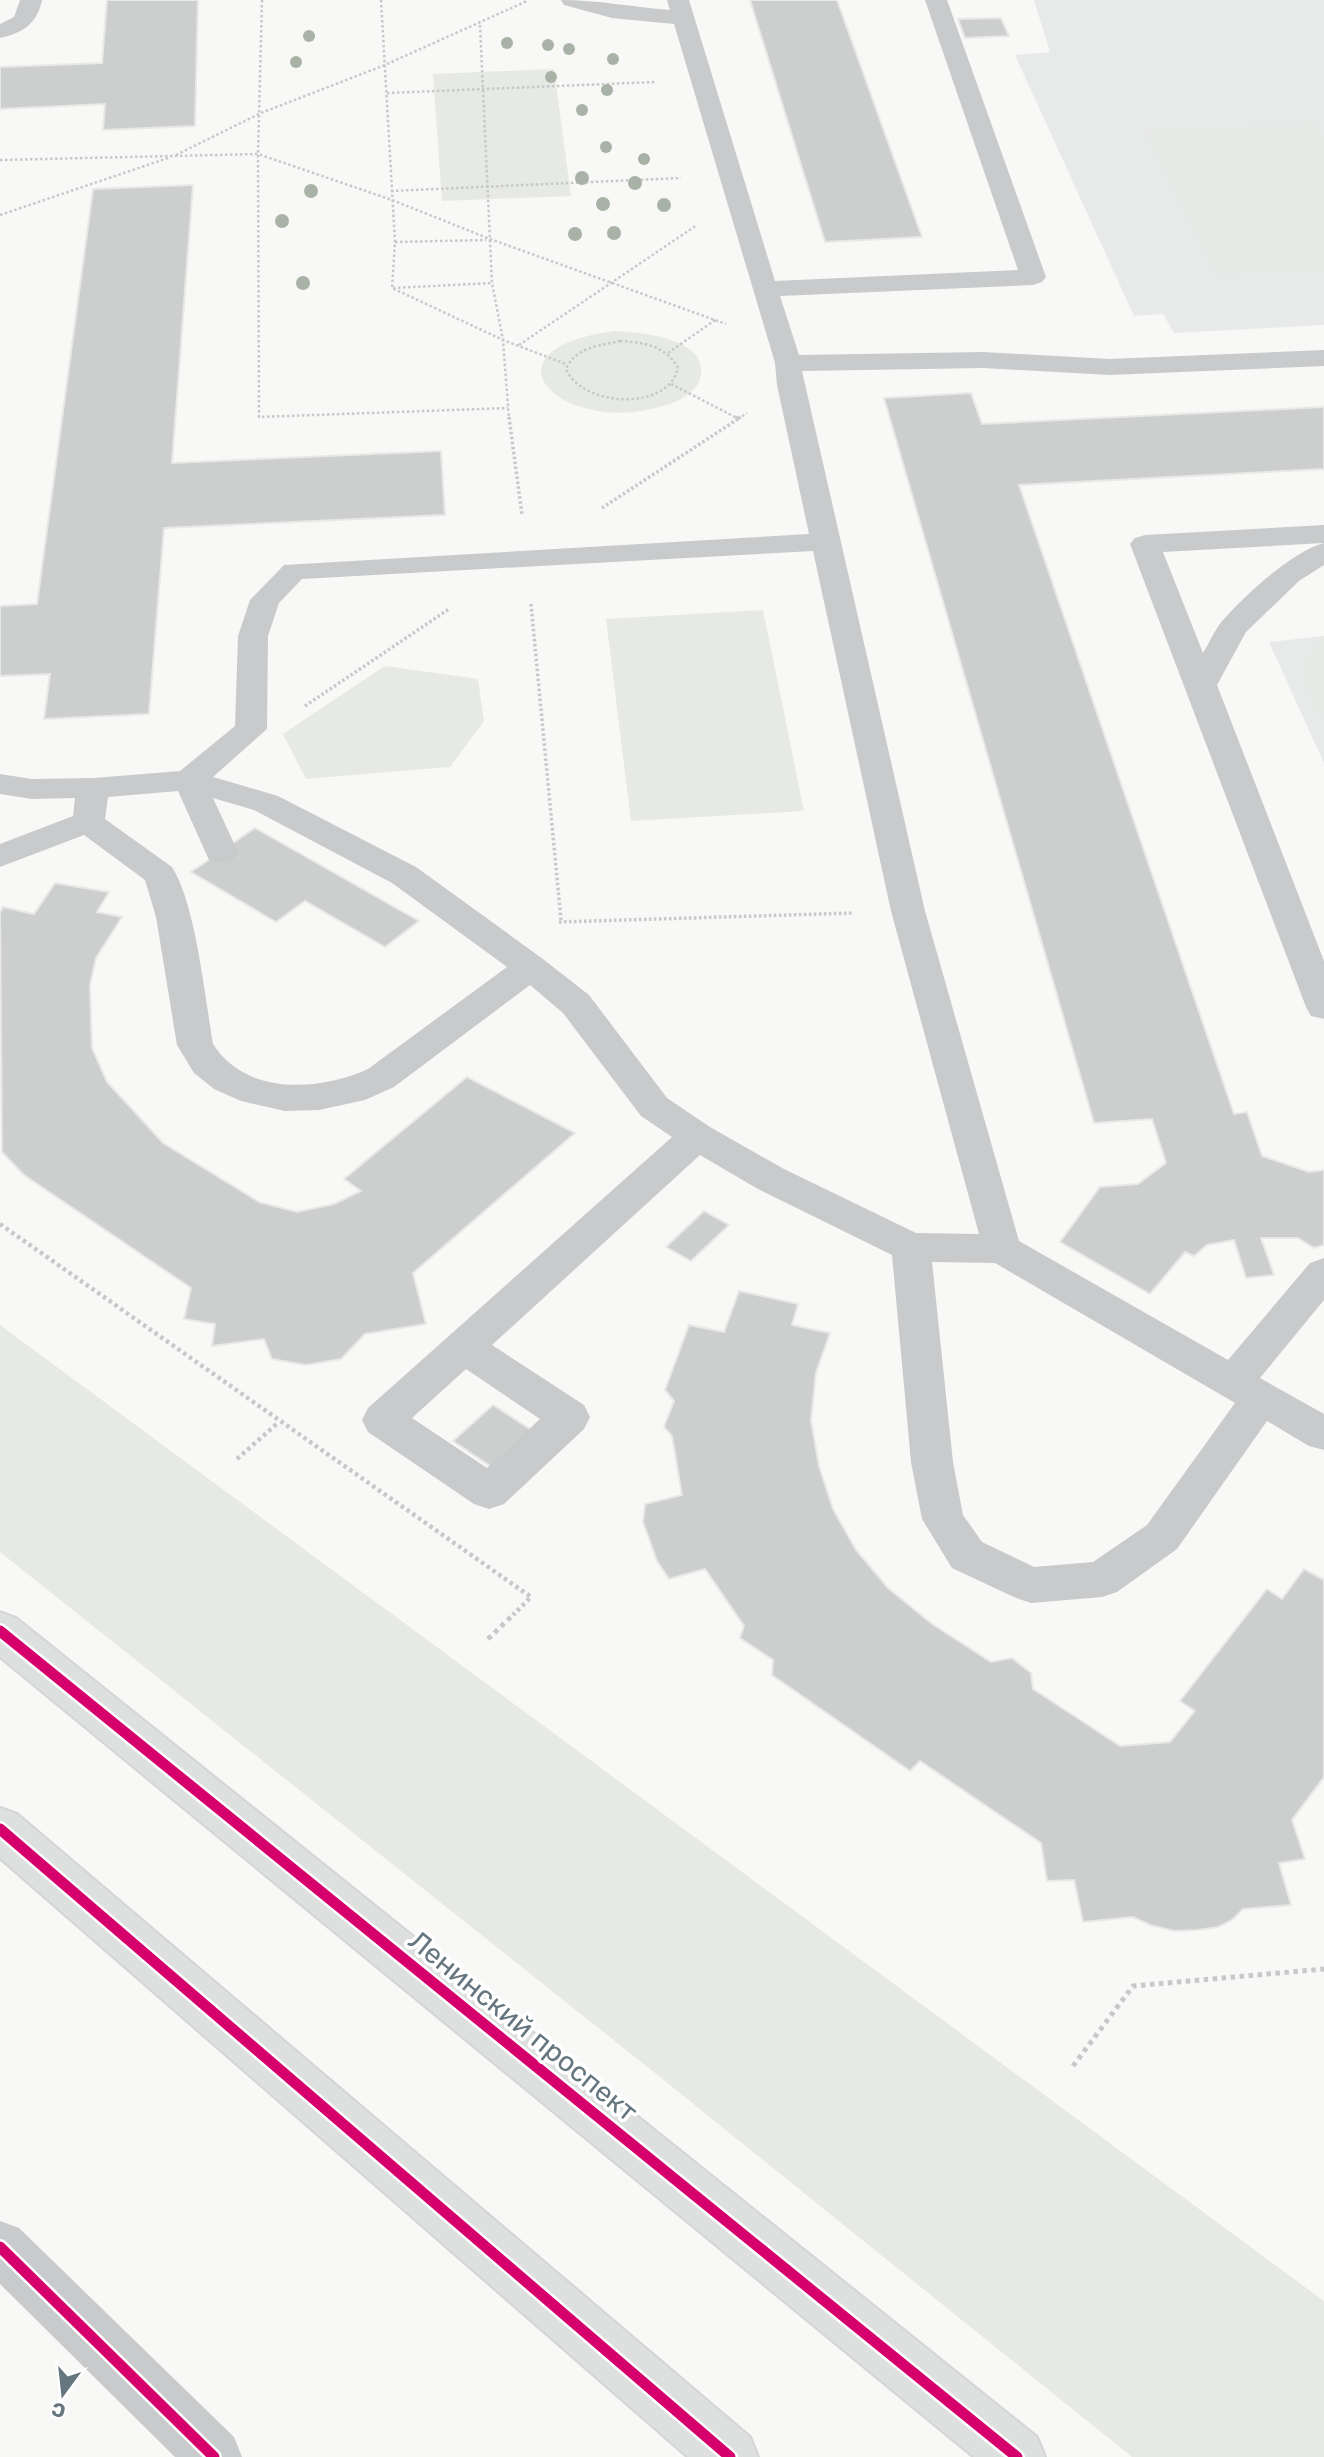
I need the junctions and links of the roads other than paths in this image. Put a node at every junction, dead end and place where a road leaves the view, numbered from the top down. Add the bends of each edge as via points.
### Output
1 (31, 0) edge
2 (572, 0) edge
3 (936, 0) edge
4 (681, 9) edge
5 (0, 32) edge
6 (765, 289) junction
7 (1324, 358) edge
8 (787, 365) junction
9 (1324, 534) edge
10 (825, 542) junction
11 (1324, 552) edge
12 (1201, 685) junction
13 (189, 780) junction
14 (0, 784) edge
15 (91, 805) junction
16 (221, 852) dead end
17 (0, 856) edge
18 (531, 967) junction
19 (1324, 1006) edge
20 (697, 1136) junction
21 (911, 1247) junction
22 (1002, 1249) junction
23 (1324, 1273) edge
24 (463, 1347) dead end
25 (1247, 1390) junction
26 (1324, 1434) edge
27 (0, 1631) edge
28 (0, 1829) edge
29 (0, 2247) edge
30 (214, 2457) edge
31 (730, 2457) edge
32 (1017, 2457) edge

1 - 5 street via 29,14 15,28
2 - 4 street via 612,11
3 - 6 street via 1032,277
4 - 6 street
6 - 8 street
7 - 8 street via 1110,367 983,360
8 - 10 street
9 - 12 street via 1145,544
10 - 13 street via 294,571 265,600 253,636 251,729
10 - 22 street via 908,911
11 - 12 street via 1289,575 1233,627
12 - 19 street
13 - 15 street
13 - 16 street
13 - 18 street via 266,803 404,875
14 - 15 street
15 - 17 street
15 - 18 street via 160,875 173,917 195,1045 207,1064 227,1080 254,1092 285,1098 352,1091
18 - 20 street via 576,1004 654,1107
20 - 21 street via 771,1180
20 - 24 street
21 - 22 street
21 - 25 street via 923,1388 943,1520 967,1555 1031,1585 1102,1579 1162,1536
22 - 25 street
23 - 25 street
25 - 26 street
27 - 32 main road, Ленинский проспект
28 - 31 main road
29 - 30 street

